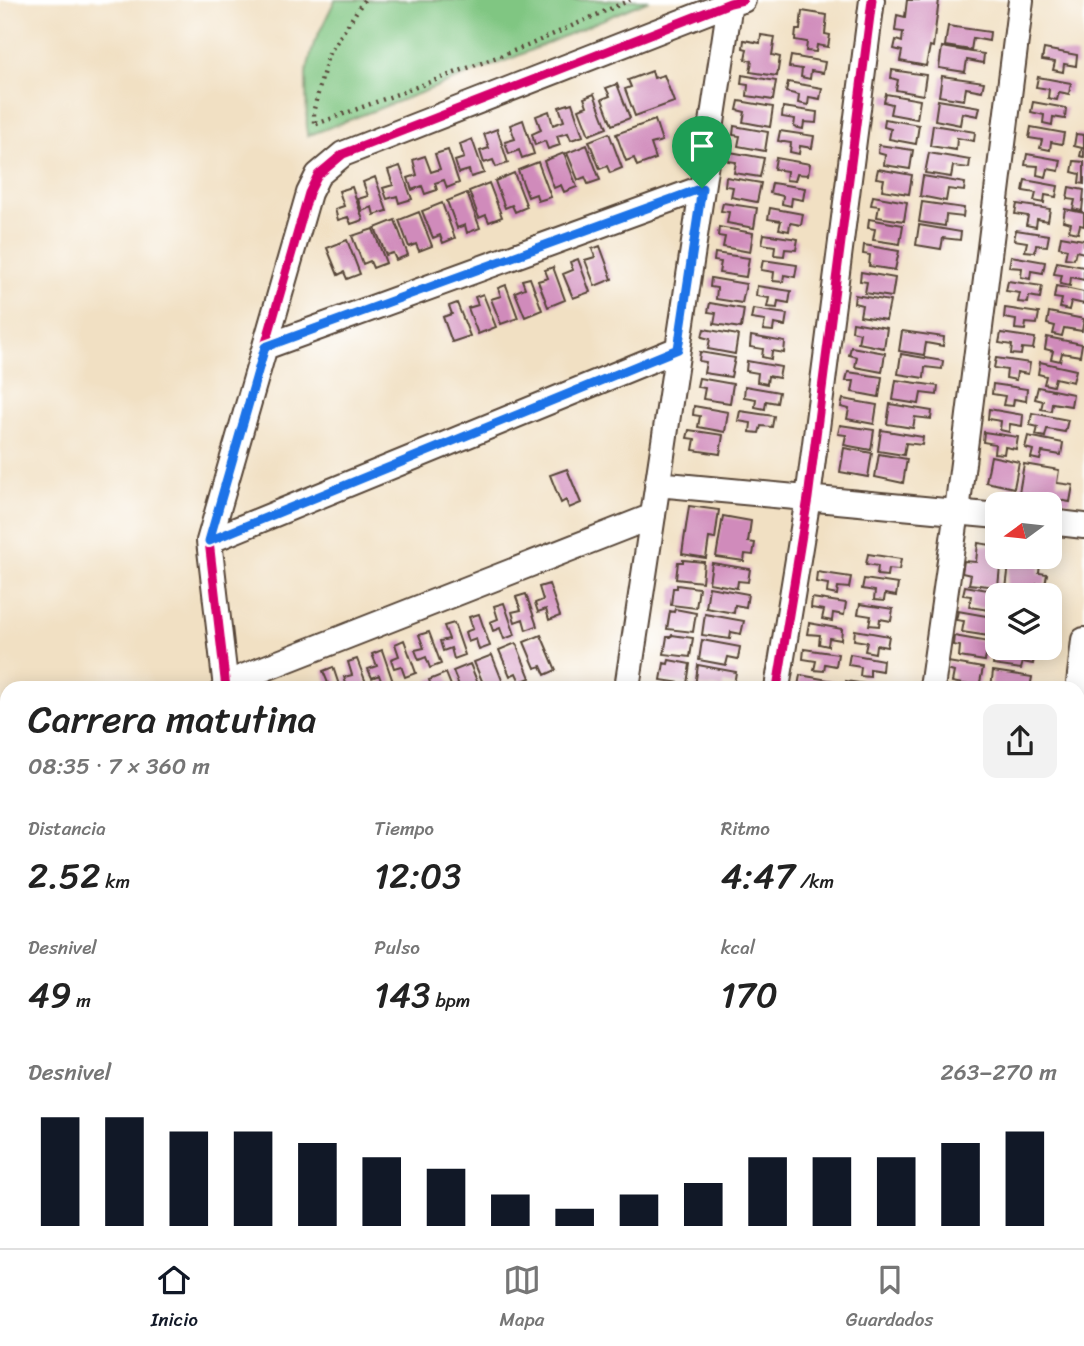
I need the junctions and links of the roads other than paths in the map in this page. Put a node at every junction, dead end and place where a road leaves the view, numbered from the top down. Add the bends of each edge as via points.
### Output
1 (872, 0) edge
2 (1021, 0) edge
3 (736, 2) edge
4 (702, 188) junction
5 (265, 347) junction
6 (678, 349) junction
7 (657, 484) junction
8 (808, 498) junction
9 (957, 511) junction
10 (985, 514) edge
11 (653, 516) junction
12 (1062, 523) edge
13 (1084, 526) edge
14 (209, 541) junction
15 (1084, 640) edge
16 (225, 681) edge
17 (239, 681) edge
18 (628, 681) edge
19 (778, 681) edge
20 (933, 681) edge
21 (1079, 681) edge

1 - 8 street
2 - 9 street
3 - 4 street
3 - 5 street via 343,153 318,175 309,193
4 - 5 street
4 - 6 street
5 - 14 street
6 - 7 street
6 - 14 street
7 - 8 street
7 - 11 street
8 - 9 street
8 - 19 street
9 - 10 street
9 - 20 street
11 - 17 street
11 - 18 street
12 - 13 street
14 - 16 street
15 - 21 street

